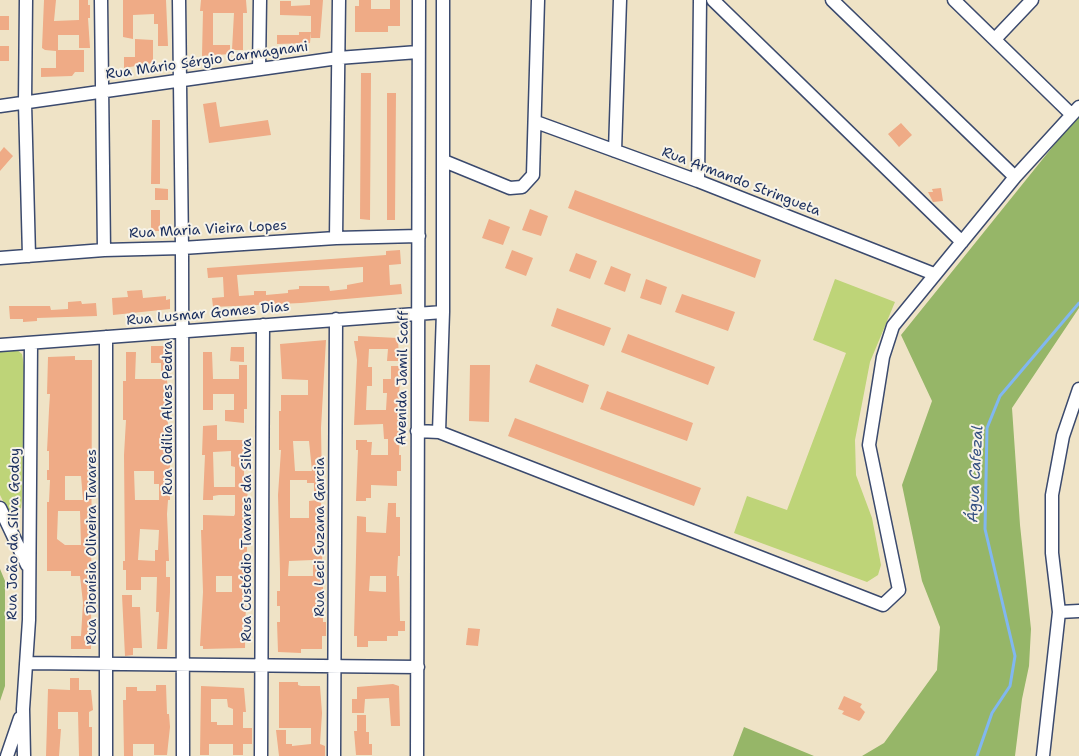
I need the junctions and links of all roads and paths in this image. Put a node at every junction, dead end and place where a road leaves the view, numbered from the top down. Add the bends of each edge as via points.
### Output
1 (26, 0) edge
2 (101, 0) edge
3 (179, 0) edge
4 (260, 0) edge
5 (340, 0) edge
6 (419, 0) edge
7 (443, 0) edge
8 (538, 0) edge
9 (620, 0) edge
10 (700, 0) edge
11 (713, 0) edge
12 (832, 0) edge
13 (954, 0) edge
14 (1032, 0) edge
15 (995, 39) junction
16 (418, 52) junction
17 (338, 58) junction
18 (260, 69) junction
19 (179, 80) junction
20 (101, 91) junction
21 (25, 103) junction
22 (0, 106) edge
23 (1075, 110) edge
24 (536, 122) junction
25 (615, 151) junction
26 (444, 161) junction
27 (1015, 177) junction
28 (698, 181) junction
29 (419, 236) junction
30 (336, 238) junction
31 (962, 242) junction
32 (182, 248) junction
33 (104, 250) junction
34 (29, 256) junction
35 (0, 258) edge
36 (930, 279) junction
37 (418, 312) junction
38 (443, 312) junction
39 (336, 319) junction
40 (263, 325) junction
41 (183, 331) junction
42 (106, 337) junction
43 (32, 343) junction
44 (0, 345) edge
45 (1079, 389) edge
46 (417, 431) junction
47 (439, 432) junction
48 (0, 508) edge
49 (29, 570) junction
50 (1079, 611) edge
51 (1059, 612) junction
52 (26, 663) junction
53 (107, 664) junction
54 (183, 665) junction
55 (261, 666) junction
56 (334, 666) junction
57 (418, 667) junction
58 (22, 709) junction
59 (7, 756) edge
60 (24, 756) edge
61 (106, 756) edge
62 (183, 756) edge
63 (261, 756) edge
64 (334, 756) edge
65 (418, 756) edge
66 (1043, 756) edge

1 - 21 street
2 - 20 street
3 - 19 street, Rua Odília Alves Pedra
4 - 18 street
5 - 17 street
6 - 16 street, Avenida Jamil Scaff
7 - 26 street
8 - 24 street
9 - 25 street
10 - 28 street
11 - 31 street
12 - 27 street
13 - 15 street
14 - 15 street
15 - 23 street
16 - 17 street, Rua Mário Sérgio Carmagnani
16 - 29 street, Avenida Jamil Scaff
17 - 18 street, Rua Mário Sérgio Carmagnani
17 - 30 street
18 - 19 street, Rua Mário Sérgio Carmagnani
19 - 20 street, Rua Mário Sérgio Carmagnani
19 - 32 street, Rua Odília Alves Pedra
20 - 21 street, Rua Mário Sérgio Carmagnani
20 - 33 street
21 - 22 street, Rua Mário Sérgio Carmagnani
21 - 34 street
23 - 27 street
24 - 25 street, Rua Armando Stringueta
24 - 26 street via 533,175 522,187 510,188
25 - 28 street, Rua Armando Stringueta
26 - 38 street
27 - 31 street
28 - 36 street, Rua Armando Stringueta
29 - 30 street, Rua Maria Vieira Lopes
29 - 37 street, Avenida Jamil Scaff
30 - 32 street, Rua Maria Vieira Lopes
31 - 36 street
32 - 33 street, Rua Maria Vieira Lopes
32 - 41 street, Rua Odília Alves Pedra
33 - 34 street, Rua Maria Vieira Lopes
34 - 35 street, Rua Maria Vieira Lopes
36 - 47 street via 893,326 883,357 869,445 898,590 883,605
37 - 38 street, Rua Lusmar Gomes Dias
37 - 39 street, Rua Lusmar Gomes Dias
37 - 46 street, Avenida Jamil Scaff
38 - 47 street
39 - 40 street, Rua Lusmar Gomes Dias
39 - 56 street, Rua Leci Suzana Garcia
40 - 41 street, Rua Lusmar Gomes Dias
40 - 55 street, Rua Custódio Tavares da Silva
41 - 42 street, Rua Lusmar Gomes Dias
41 - 54 street, Rua Odília Alves Pedra
42 - 43 street, Rua Lusmar Gomes Dias
42 - 53 street, Rua Dionísia Oliveira Tavares
43 - 44 street, Rua Lusmar Gomes Dias
43 - 49 street, Rua João da Silva Godoy
45 - 51 street via 1063,436 1052,495 1052,553
46 - 47 street
46 - 57 street, Avenida Jamil Scaff
48 - 49 street
49 - 52 street, Rua João da Silva Godoy
50 - 51 street
51 - 66 street
52 - 53 street
52 - 58 street, Rua João da Silva Godoy
53 - 54 street
53 - 61 street, Rua Dionísia Oliveira Tavares
54 - 55 street
54 - 62 street, Rua Odília Alves Pedra
55 - 56 street
55 - 63 street, Rua Custódio Tavares da Silva
56 - 57 street
56 - 64 street, Rua Leci Suzana Garcia
57 - 65 street, Avenida Jamil Scaff
58 - 59 street
58 - 60 street, Rua João da Silva Godoy

